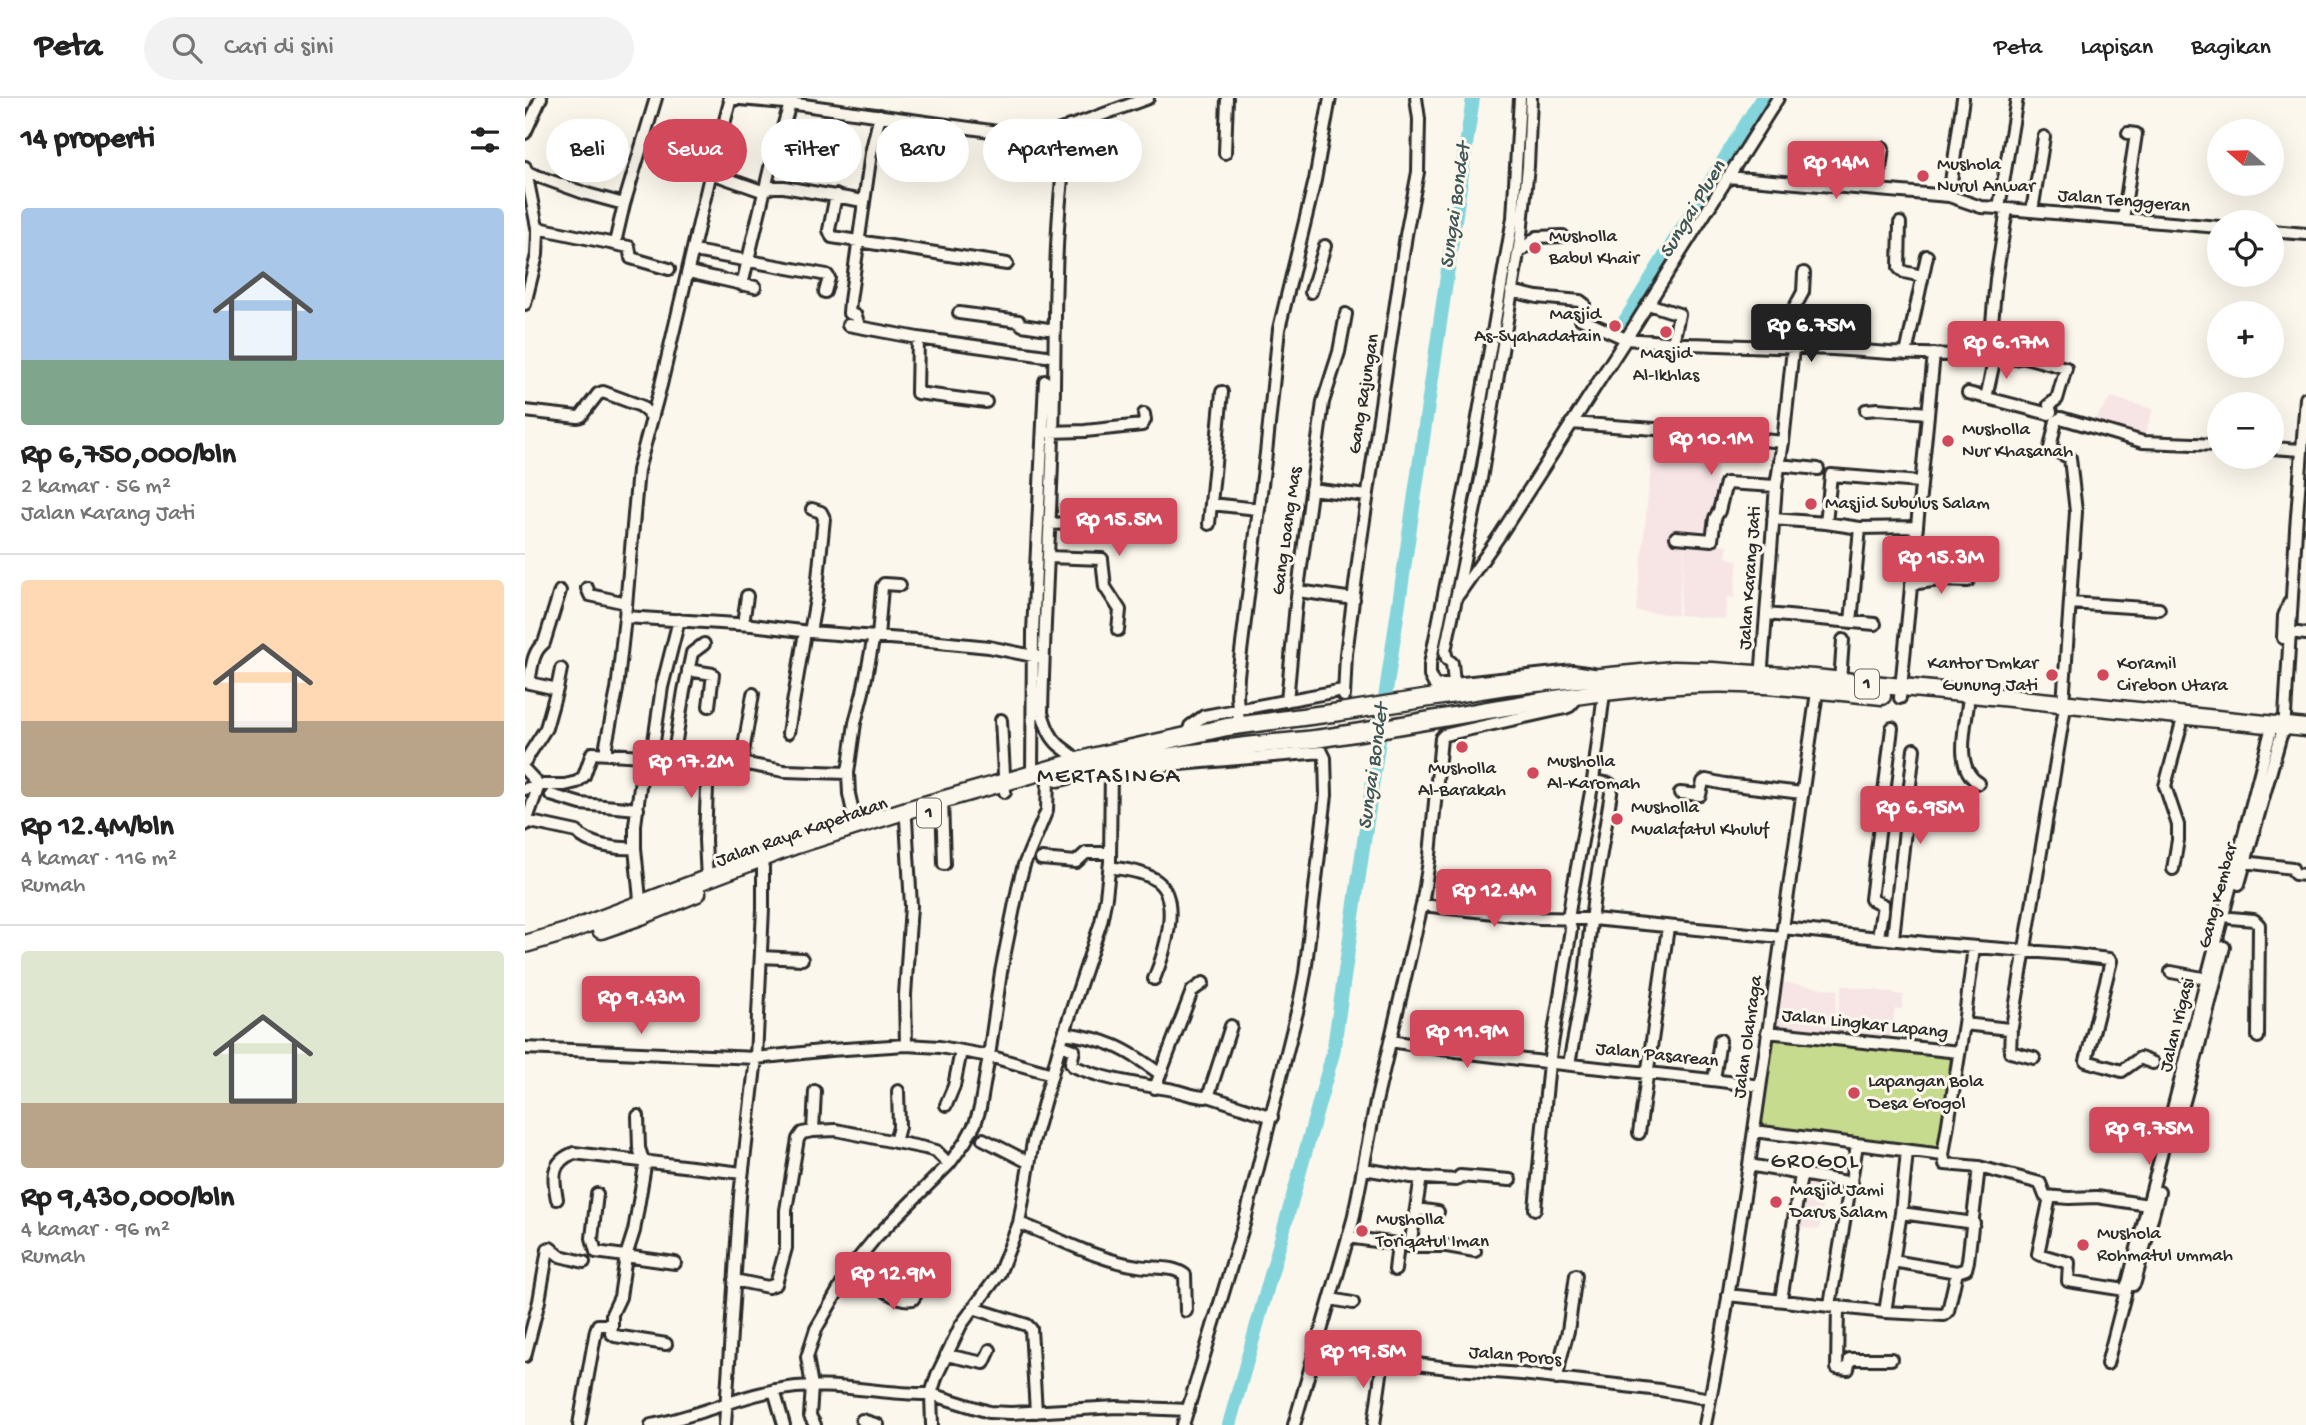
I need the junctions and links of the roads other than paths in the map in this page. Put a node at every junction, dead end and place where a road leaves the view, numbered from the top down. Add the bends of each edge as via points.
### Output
1 (541, 98) edge
2 (656, 98) edge
3 (730, 98) edge
4 (1227, 98) edge
5 (1330, 98) edge
6 (1416, 98) edge
7 (1520, 98) edge
8 (1531, 98) edge
9 (1778, 98) edge
10 (1963, 98) edge
11 (2017, 98) edge
12 (1145, 99) edge
13 (790, 104) junction
14 (880, 116) junction
15 (725, 119) edge
16 (1089, 119) edge
17 (983, 130) edge
18 (525, 133) edge
19 (2128, 133) dead end
20 (2044, 137) dead end
21 (1883, 148) dead end
22 (1225, 153) dead end
23 (525, 166) edge
24 (1727, 177) junction
25 (526, 178) edge
26 (709, 182) edge
27 (736, 182) edge
28 (1059, 182) edge
29 (1059, 182) edge
30 (1877, 189) junction
31 (766, 190) junction
32 (836, 195) junction
33 (1949, 196) junction
34 (863, 201) junction
35 (624, 204) junction
36 (2003, 209) junction
37 (2032, 211) junction
38 (2123, 219) junction
39 (525, 220) edge
40 (1900, 223) dead end
41 (538, 224) junction
42 (2207, 226) edge
43 (2284, 232) edge
44 (2306, 234) edge
45 (1563, 236) dead end
46 (857, 241) junction
47 (615, 243) junction
48 (1325, 246) dead end
49 (694, 251) junction
50 (1518, 253) junction
51 (1927, 256) dead end
52 (748, 262) junction
53 (1295, 262) junction
54 (1007, 264) dead end
55 (669, 269) dead end
56 (1318, 269) junction
57 (689, 272) junction
58 (1804, 274) dead end
59 (1922, 276) junction
60 (742, 285) junction
61 (755, 287) dead end
62 (1511, 291) junction
63 (825, 292) dead end
64 (1311, 292) dead end
65 (525, 304) edge
66 (1648, 304) junction
67 (960, 313) dead end
68 (1346, 314) dead end
69 (1048, 329) junction
70 (918, 338) junction
71 (1623, 338) junction
72 (1673, 343) junction
73 (1789, 348) junction
74 (1906, 354) junction
75 (1934, 354) junction
76 (1047, 356) junction
77 (1992, 356) junction
78 (1323, 363) dead end
79 (1335, 367) junction
80 (1222, 392) dead end
81 (1968, 393) dead end
82 (2306, 397) edge
83 (1986, 398) junction
84 (986, 402) dead end
85 (1866, 410) dead end
86 (525, 411) edge
87 (1928, 413) junction
88 (1144, 414) dead end
89 (652, 416) junction
90 (1571, 423) junction
91 (1049, 432) junction
92 (1783, 442) junction
93 (2207, 444) edge
94 (2284, 449) edge
95 (2302, 450) junction
96 (1779, 465) junction
97 (1818, 469) dead end
98 (1920, 482) junction
99 (1776, 486) junction
100 (1311, 489) junction
101 (1367, 496) junction
102 (1211, 504) junction
103 (812, 509) dead end
104 (1258, 509) junction
105 (1773, 519) junction
106 (1145, 520) dead end
107 (1826, 523) junction
108 (1049, 524) junction
109 (1209, 524) dead end
110 (1916, 527) junction
111 (1860, 528) junction
112 (1676, 537) dead end
113 (1043, 553) junction
114 (1968, 581) dead end
115 (1911, 584) junction
116 (900, 585) dead end
117 (587, 587) dead end
118 (560, 591) dead end
119 (1298, 591) junction
120 (747, 596) dead end
121 (1457, 596) junction
122 (2293, 598) junction
123 (1354, 599) junction
124 (626, 603) junction
125 (2070, 603) junction
126 (2159, 609) dead end
127 (1766, 614) junction
128 (625, 617) junction
129 (679, 620) junction
130 (1851, 622) junction
131 (743, 624) junction
132 (1875, 624) dead end
133 (1118, 630) dead end
134 (807, 632) junction
135 (2290, 632) junction
136 (2306, 634) edge
137 (876, 637) junction
138 (1843, 640) dead end
139 (704, 644) dead end
140 (1038, 657) junction
141 (561, 669) dead end
142 (688, 670) junction
143 (1599, 677) junction
144 (1761, 680) junction
145 (1840, 681) junction
146 (527, 682) edge
147 (1454, 683) junction
148 (1818, 685) junction
149 (557, 689) junction
150 (1901, 692) junction
151 (1604, 693) junction
152 (753, 694) dead end
153 (1579, 696) junction
154 (1345, 699) junction
155 (1287, 701) junction
156 (1968, 704) junction
157 (709, 706) dead end
158 (2057, 708) junction
159 (2111, 713) junction
160 (1238, 718) junction
161 (1001, 720) dead end
162 (2181, 726) junction
163 (2306, 727) edge
164 (1892, 729) dead end
165 (2280, 731) junction
166 (788, 733) dead end
167 (2306, 737) edge
168 (1914, 749) dead end
169 (607, 754) junction
170 (648, 756) junction
171 (673, 759) junction
172 (525, 761) edge
173 (708, 761) junction
174 (741, 764) junction
175 (1081, 766) junction
176 (525, 769) edge
177 (1111, 771) junction
178 (848, 773) junction
179 (1046, 775) junction
180 (1593, 781) junction
181 (1979, 783) dead end
182 (539, 785) junction
183 (1004, 787) junction
184 (525, 789) edge
185 (1680, 793) dead end
186 (1803, 793) junction
187 (551, 795) dead end
188 (943, 804) junction
189 (638, 809) junction
190 (906, 819) junction
191 (526, 823) edge
192 (866, 826) junction
193 (635, 848) junction
194 (1110, 853) junction
195 (1041, 859) dead end
196 (2245, 862) junction
197 (762, 863) junction
198 (944, 864) dead end
199 (1110, 867) junction
200 (2173, 869) dead end
201 (2306, 875) edge
202 (707, 879) junction
203 (1422, 905) junction
204 (641, 910) junction
205 (2231, 918) junction
206 (1569, 919) junction
207 (1592, 919) junction
208 (1668, 926) junction
209 (1782, 933) junction
210 (1878, 937) junction
211 (1893, 939) junction
212 (525, 944) edge
213 (1974, 947) junction
214 (2024, 951) junction
215 (525, 954) edge
216 (761, 957) junction
217 (801, 959) dead end
218 (2171, 972) dead end
219 (1154, 979) dead end
220 (2208, 979) junction
221 (1203, 983) dead end
222 (1964, 1024) junction
223 (1231, 1026) dead end
224 (2011, 1029) junction
225 (1767, 1032) junction
226 (1064, 1034) junction
227 (2258, 1037) dead end
228 (1720, 1040) dead end
229 (1391, 1041) junction
230 (906, 1045) junction
231 (1060, 1045) junction
232 (525, 1048) edge
233 (961, 1051) junction
234 (1959, 1052) junction
235 (992, 1057) junction
236 (756, 1058) junction
237 (2034, 1058) dead end
238 (1549, 1063) junction
239 (2153, 1063) dead end
240 (1569, 1064) junction
241 (2190, 1064) junction
242 (1648, 1072) junction
243 (1159, 1073) junction
244 (1052, 1074) junction
245 (1714, 1080) junction
246 (1760, 1086) junction
247 (1155, 1088) junction
248 (815, 1091) dead end
249 (898, 1091) dead end
250 (1208, 1096) junction
251 (946, 1105) dead end
252 (638, 1116) dead end
253 (1272, 1117) junction
254 (813, 1131) junction
255 (1754, 1131) junction
256 (1639, 1133) dead end
257 (983, 1139) dead end
258 (895, 1142) junction
259 (1857, 1145) junction
260 (1907, 1151) junction
261 (1943, 1155) junction
262 (644, 1162) junction
263 (1028, 1162) junction
264 (2163, 1163) junction
265 (949, 1164) junction
266 (1749, 1166) junction
267 (1979, 1167) junction
268 (1364, 1169) junction
269 (743, 1173) junction
270 (1801, 1175) junction
271 (1421, 1177) junction
272 (1510, 1180) dead end
273 (1852, 1183) junction
274 (597, 1194) dead end
275 (2050, 1197) junction
276 (557, 1199) dead end
277 (2148, 1205) junction
278 (1416, 1209) junction
279 (1535, 1209) dead end
280 (1438, 1212) dead end
281 (1901, 1213) junction
282 (1019, 1223) junction
283 (1974, 1223) junction
284 (2145, 1232) junction
285 (1348, 1237) junction
286 (1398, 1244) junction
287 (1411, 1246) junction
288 (1475, 1251) dead end
289 (626, 1256) junction
290 (1893, 1261) junction
291 (584, 1262) dead end
292 (675, 1263) dead end
293 (855, 1266) junction
294 (1395, 1270) dead end
295 (1957, 1272) junction
296 (1576, 1275) dead end
297 (734, 1280) junction
298 (923, 1283) dead end
299 (2128, 1286) junction
300 (1728, 1295) junction
301 (1331, 1299) junction
302 (1781, 1300) junction
303 (1353, 1303) dead end
304 (1834, 1306) junction
305 (973, 1308) junction
306 (1186, 1311) dead end
307 (1885, 1312) junction
308 (611, 1325) junction
309 (528, 1326) edge
310 (666, 1345) dead end
311 (1317, 1346) junction
312 (990, 1350) dead end
313 (946, 1354) junction
314 (525, 1356) edge
315 (1891, 1359) dead end
316 (1383, 1360) junction
317 (2107, 1364) dead end
318 (1557, 1379) junction
319 (811, 1386) junction
320 (774, 1390) junction
321 (931, 1394) junction
322 (1710, 1399) junction
323 (727, 1405) junction
324 (1188, 1410) junction
325 (1036, 1412) junction
326 (862, 1420) dead end
327 (579, 1425) edge
328 (651, 1425) edge
329 (725, 1425) edge
330 (784, 1425) edge
331 (815, 1425) edge
332 (879, 1425) edge
333 (932, 1425) edge
334 (1184, 1425) edge
335 (1294, 1425) edge
336 (1374, 1425) edge
337 (1705, 1425) edge

1 - 18 street
2 - 35 street
3 - 13 street
3 - 15 street
4 - 22 street
5 - 53 street
6 - 101 street, Gang Rajungan via 1418,172
7 - 147 street via 1513,218 1430,664 1435,687
8 - 50 street
9 - 24 street
10 - 33 street
11 - 36 street
12 - 16 street
13 - 14 street
13 - 31 street
14 - 17 street
14 - 34 street
19 - 38 street via 2136,134
20 - 37 street
21 - 30 street
23 - 25 street
24 - 30 street, Jalan Tenggeran
24 - 66 street
25 - 35 street
25 - 41 street
26 - 49 street
27 - 31 street
28 - 69 street
29 - 91 street
30 - 33 street, Jalan Tenggeran
31 - 32 street via 784,187
31 - 52 street
32 - 34 street
32 - 46 street via 829,235
33 - 36 street, Jalan Tenggeran
34 - 46 street
35 - 47 street
36 - 37 street, Jalan Tenggeran
36 - 77 street
37 - 38 street, Jalan Tenggeran
38 - 42 street, Jalan Tenggeran
39 - 41 street
40 - 59 street via 1899,268
41 - 47 street
41 - 65 street via 537,256
43 - 44 street
45 - 50 street via 1537,237
46 - 54 street
46 - 70 street via 849,313 856,316 853,326
47 - 55 street via 629,247 631,258
48 - 56 street
49 - 52 street
49 - 57 street
50 - 62 street
51 - 59 street
52 - 60 street
52 - 63 street via 827,275
53 - 56 street
53 - 104 street via 1279,329
56 - 64 street
57 - 60 street
57 - 89 street
58 - 73 street, Jalan Karang Jati via 1801,296 1788,320
59 - 74 street
60 - 61 street
62 - 71 street via 1580,301 1584,304 1581,319
62 - 121 street
66 - 71 street
66 - 72 street via 1679,314
67 - 69 street
68 - 79 street, Gang Loang Mas
69 - 76 street
70 - 76 street
70 - 84 street via 917,393
71 - 72 street
71 - 90 street
72 - 73 street
73 - 74 street
73 - 92 street, Jalan Karang Jati
74 - 75 street
75 - 77 street
75 - 87 street
76 - 91 street
77 - 83 street
77 - 83 street via 2025,357 2066,369 2049,414
78 - 79 street
79 - 100 street, Gang Loang Mas via 1324,402
80 - 102 street
81 - 83 street
82 - 95 street
85 - 87 street
86 - 89 street via 578,417 603,392 641,406
87 - 98 street
88 - 91 street via 1142,425
89 - 124 street via 638,470
90 - 92 street
90 - 121 street
91 - 108 street
91 - 113 street
92 - 96 street, Jalan Karang Jati
93 - 125 street via 2143,442 2057,419 2050,448 2070,458 2075,503
94 - 95 street
95 - 122 street
96 - 97 street
96 - 99 street, Jalan Karang Jati
98 - 107 street via 1831,475
98 - 110 street
99 - 105 street, Jalan Karang Jati
99 - 112 street via 1725,483 1712,540
100 - 101 street
100 - 119 street, Gang Loang Mas
101 - 123 street, Gang Rajungan
102 - 104 street
102 - 109 street
103 - 134 street via 824,518 816,599
104 - 160 street via 1241,643
105 - 107 street
105 - 127 street, Jalan Karang Jati
106 - 108 street
107 - 111 street
108 - 113 street
110 - 111 street
110 - 115 street
111 - 130 street
113 - 133 street via 1102,559 1105,587 1120,610
113 - 140 street
114 - 115 street
115 - 150 street
116 - 137 street via 882,587
117 - 124 street via 590,595
118 - 146 street
119 - 123 street
119 - 155 street, Gang Loang Mas
120 - 131 street
121 - 147 street via 1448,645 1453,653
122 - 135 street
122 - 165 street via 2284,616
123 - 154 street, Gang Rajungan
124 - 128 street
125 - 126 street
125 - 158 street
127 - 130 street
127 - 144 street, Jalan Karang Jati
128 - 129 street
128 - 169 street
129 - 131 street
129 - 170 street
130 - 132 street
131 - 134 street
134 - 137 street
134 - 166 street
135 - 136 street
135 - 165 street
137 - 140 street via 989,647
137 - 178 street
138 - 145 street
139 - 142 street via 693,651
140 - 175 street via 1047,730
140 - 179 street
141 - 149 street
142 - 157 street via 713,674
142 - 171 street
143 - 144 highway, 1 via 1673,670
143 - 147 street via 1573,671
143 - 154 highway, 1 via 1428,698
144 - 148 highway, 1
144 - 151 highway, 1
145 - 148 highway, 1
145 - 150 highway, 1
146 - 149 street
148 - 150 highway, 1
148 - 186 street, Jalan Olahraga
149 - 172 street via 546,728
150 - 156 highway, 1
150 - 158 highway, 1
151 - 153 highway, 1
151 - 180 street
152 - 174 street
153 - 177 highway, Jalan Raya Kapetakan / 1
153 - 203 street via 1565,708 1441,738
154 - 155 street
154 - 160 highway, 1
155 - 160 street
156 - 158 highway, 1
156 - 181 street via 1965,769
158 - 159 highway, 1
158 - 214 street
159 - 162 highway, 1
159 - 165 highway, 1
160 - 175 highway, 1
161 - 183 street
162 - 165 highway, 1
162 - 200 street via 2165,786 2178,825
163 - 165 highway, 1
164 - 210 street via 1871,899 1883,905
165 - 167 highway, 1
165 - 196 street, Gang Kembar
165 - 220 street, Jalan Irigasi
168 - 211 street
169 - 170 street
169 - 182 street via 591,754 584,776 577,782
170 - 171 street
170 - 189 street via 639,777
171 - 173 street
173 - 174 street
173 - 202 street
174 - 178 street
175 - 177 highway, Jalan Raya Kapetakan / 1
175 - 179 highway, Jalan Raya Kapetakan / 1
176 - 182 street
177 - 194 street
177 - 253 street via 1325,755 1327,795 1305,973
178 - 192 street via 849,794
179 - 183 highway, Jalan Raya Kapetakan / 1
179 - 235 street via 1047,810 1019,883 1001,972
180 - 206 street
180 - 207 street via 1612,787
182 - 184 street
182 - 191 street
183 - 188 highway, Jalan Raya Kapetakan / 1
185 - 186 street via 1700,795 1706,780
186 - 209 street, Jalan Olahraga
187 - 189 street via 581,804
188 - 190 highway, Jalan Raya Kapetakan / 1
188 - 192 highway, Jalan Raya Kapetakan / 1
188 - 198 street
189 - 193 street
190 - 192 highway, Jalan Raya Kapetakan / 1
190 - 230 street via 911,906
191 - 193 street via 577,832 582,838 617,848
192 - 197 highway, Jalan Raya Kapetakan / 1
193 - 204 street
194 - 195 street via 1086,853 1076,862
194 - 199 street
196 - 201 street via 2293,868 2295,874
196 - 205 street, Gang Kembar
197 - 202 highway, Jalan Raya Kapetakan / 1
197 - 204 highway, Jalan Raya Kapetakan / 1
197 - 216 street
199 - 219 street via 1152,878 1165,891 1168,930
199 - 226 street via 1101,922
202 - 204 highway, Jalan Raya Kapetakan / 1
203 - 206 street
203 - 229 street
204 - 212 highway, Jalan Raya Kapetakan / 1
204 - 215 highway, Jalan Raya Kapetakan / 1
205 - 227 street via 2259,925
205 - 241 street, Gang Kembar
206 - 207 street
206 - 238 street
207 - 208 street
207 - 240 street
208 - 209 street
208 - 242 street
209 - 210 street
209 - 225 street, Jalan Olahraga
210 - 211 street
211 - 213 street
213 - 214 street
213 - 222 street
214 - 224 street
214 - 239 street via 2110,960 2086,1061 2122,1071 2140,1058
216 - 217 street
216 - 236 street
218 - 220 street
220 - 241 street, Jalan Irigasi
221 - 243 street via 1192,991
222 - 224 street, Jalan Lingkar Lapang
222 - 234 street, Jalan Lingkar Lapang
223 - 250 street
224 - 237 street via 2010,1052
225 - 234 street, Jalan Lingkar Lapang
225 - 246 street, Jalan Olahraga
226 - 231 street
226 - 243 street via 1112,1044
228 - 245 street
229 - 238 street, Jalan Pasarean
229 - 268 street
230 - 233 street
230 - 236 street
231 - 244 street
231 - 247 street via 1074,1050 1071,1063 1076,1068
232 - 236 street
233 - 235 street
233 - 251 street
234 - 261 street, Jalan Lingkar Lapang
235 - 244 street
235 - 265 street via 975,1124
236 - 269 street
238 - 240 street, Jalan Pasarean
238 - 279 street
240 - 242 street, Jalan Pasarean
241 - 264 street
242 - 245 street, Jalan Pasarean
242 - 256 street
243 - 247 street
244 - 263 street
245 - 246 street, Jalan Pasarean
246 - 255 street, Jalan Olahraga
247 - 250 street
248 - 254 street
249 - 258 street
250 - 253 street
252 - 262 street
253 - 324 street
254 - 258 street via 837,1130
254 - 297 street via 798,1139 786,1210 786,1248 777,1281 768,1287
255 - 259 street
255 - 266 street, Jalan Olahraga
257 - 263 street
258 - 265 street via 936,1152
259 - 260 street
259 - 273 street
260 - 261 street
260 - 281 street
261 - 267 street via 1945,1164
262 - 269 street
262 - 276 street via 568,1155 554,1172
262 - 289 street
263 - 282 street
264 - 277 street
264 - 284 street
265 - 293 street via 876,1237
266 - 270 street
266 - 300 street, Jalan Olahraga
267 - 275 street via 2041,1183 2043,1194
267 - 283 street
268 - 271 street
268 - 285 street
269 - 297 street
270 - 273 street
270 - 302 street
271 - 272 street
271 - 278 street
273 - 304 street
274 - 289 street via 592,1238 596,1252
275 - 277 street
275 - 299 street via 2038,1254 2069,1263 2070,1282
277 - 284 street
278 - 280 street
278 - 287 street
281 - 283 street
281 - 290 street
282 - 305 street via 999,1274
282 - 306 street via 1112,1262 1183,1272
283 - 295 street via 1966,1269
284 - 299 street
285 - 286 street
285 - 301 street
286 - 287 street
286 - 294 street
287 - 288 street
289 - 292 street
289 - 308 street
290 - 295 street
290 - 307 street
291 - 309 street via 548,1249 539,1301
293 - 298 street via 887,1292 905,1299 913,1299
293 - 319 street via 815,1329 807,1357
295 - 307 street via 1944,1315
296 - 318 street
297 - 323 street
299 - 317 street
300 - 302 street
300 - 322 street, Jalan Olahraga
301 - 303 street
301 - 311 street
302 - 304 street
304 - 307 street
304 - 315 street via 1837,1368 1848,1368 1850,1359
305 - 313 street
305 - 325 street via 1030,1327
308 - 310 street via 615,1336
308 - 327 street via 597,1327
309 - 314 street
311 - 316 street, Jalan Poros
311 - 335 street
312 - 313 street via 984,1363
313 - 321 street
316 - 318 street, Jalan Poros
316 - 336 street
318 - 322 street, Jalan Poros
319 - 320 street
319 - 321 street
319 - 331 street via 810,1416
320 - 323 street
320 - 330 street
321 - 325 street via 989,1412
321 - 333 street
322 - 337 street, Jalan Olahraga
323 - 328 street
323 - 329 street
324 - 325 street via 1117,1407
324 - 334 street
326 - 332 street

